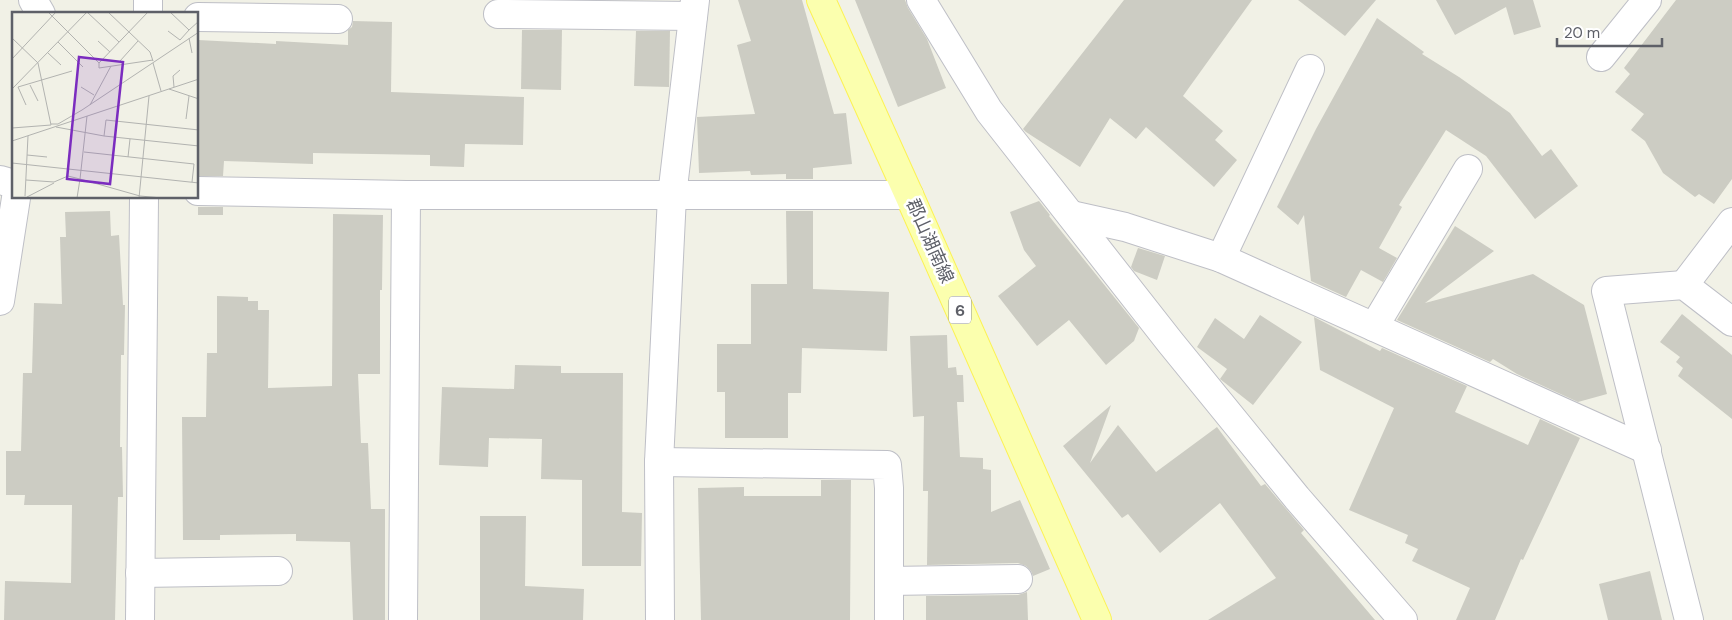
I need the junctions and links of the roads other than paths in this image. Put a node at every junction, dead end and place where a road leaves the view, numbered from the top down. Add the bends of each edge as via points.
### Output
1 (33, 0) edge
2 (821, 0) edge
3 (921, 0) edge
4 (1646, 0) edge
5 (694, 8) edge
6 (40, 12) edge
7 (498, 14) dead end
8 (199, 17) edge
9 (338, 19) dead end
10 (1601, 57) dead end
11 (1310, 69) dead end
12 (1468, 169) dead end
13 (199, 191) edge
14 (406, 195) junction
15 (910, 195) junction
16 (672, 196) junction
17 (16, 199) edge
18 (144, 199) edge
19 (1071, 215) junction
20 (1732, 222) edge
21 (1221, 258) junction
22 (1684, 285) junction
23 (0, 302) edge
24 (1732, 322) edge
25 (1374, 327) junction
26 (1647, 450) junction
27 (659, 462) junction
28 (278, 571) dead end
29 (140, 572) junction
30 (1018, 579) dead end
31 (889, 581) junction
32 (140, 620) edge
33 (402, 620) edge
34 (660, 620) edge
35 (889, 620) edge
36 (1097, 620) edge
37 (1403, 620) edge
38 (1689, 620) edge

1 - 6 street
2 - 15 main road, 郡山湖南線 / 6
3 - 19 street via 989,111
4 - 10 street
5 - 7 street
5 - 16 street
8 - 9 street
11 - 21 street
12 - 25 street
13 - 14 street
14 - 16 street
14 - 33 street
15 - 16 street
15 - 36 main road, 郡山湖南線 / 6
16 - 27 street
17 - 23 street
18 - 29 street
19 - 21 street via 1125,227
19 - 37 street via 1296,498
20 - 22 street
21 - 25 street
22 - 24 street
22 - 26 street via 1606,292
25 - 26 street
26 - 38 street
27 - 31 street via 887,464
27 - 34 street
28 - 29 street
29 - 32 street
30 - 31 street
31 - 35 street

